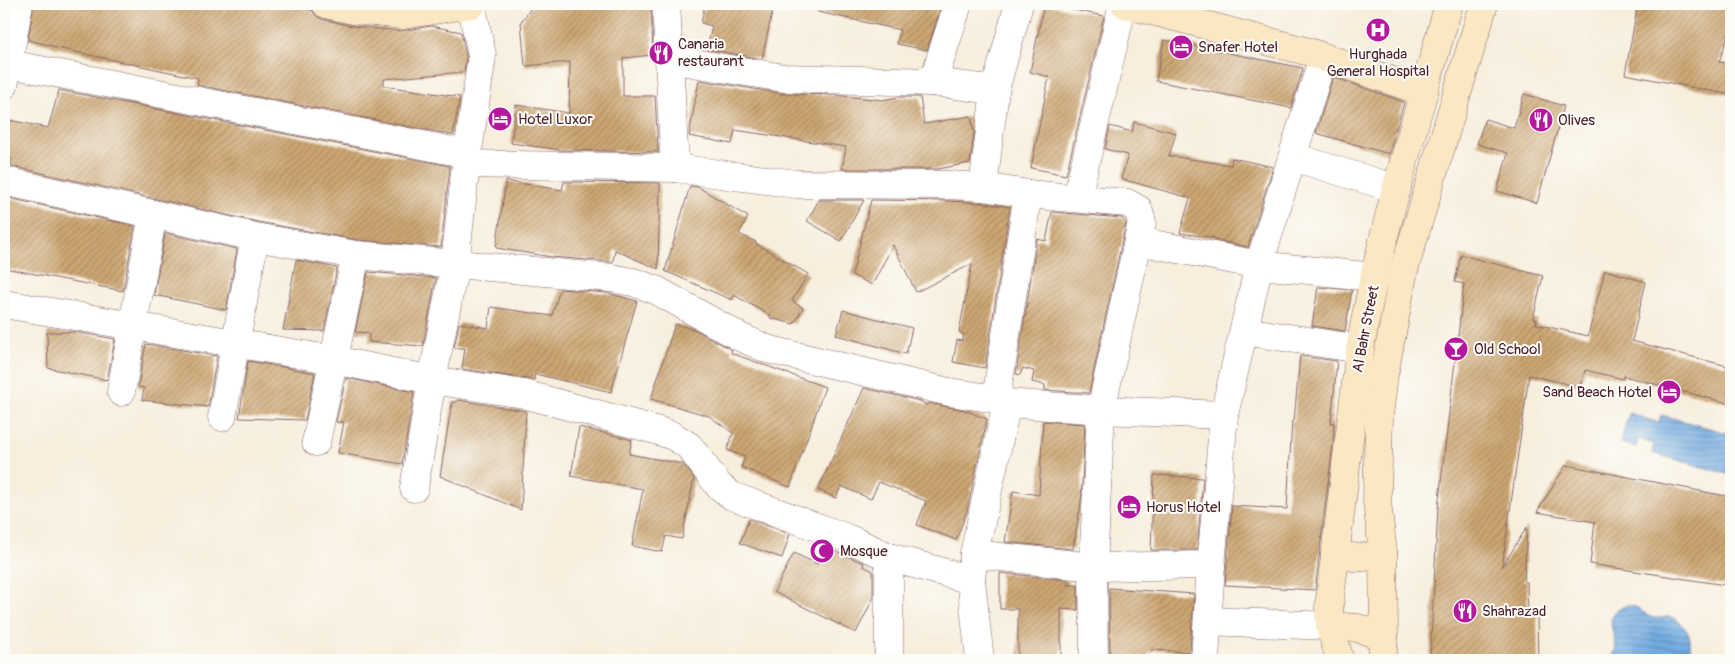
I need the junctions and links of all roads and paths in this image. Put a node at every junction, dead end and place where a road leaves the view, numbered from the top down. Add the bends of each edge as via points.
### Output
1 (19, 4) edge
2 (326, 4) edge
3 (472, 4) edge
4 (666, 4) edge
5 (958, 4) edge
6 (1019, 4) edge
7 (1124, 4) edge
8 (1449, 4) edge
9 (1484, 4) edge
10 (1323, 57) junction
11 (669, 59) junction
12 (5, 71) edge
13 (933, 82) junction
14 (996, 90) junction
15 (1424, 92) junction
16 (1293, 157) junction
17 (467, 159) junction
18 (676, 168) junction
19 (4, 181) edge
20 (983, 188) junction
21 (1397, 189) junction
22 (1028, 194) junction
23 (1077, 198) junction
24 (153, 214) junction
25 (255, 237) junction
26 (1138, 241) junction
27 (356, 255) junction
28 (455, 264) junction
29 (1259, 265) junction
30 (1375, 277) junction
31 (4, 304) edge
32 (133, 325) junction
33 (1244, 331) junction
34 (236, 344) junction
35 (1360, 349) junction
36 (334, 360) junction
37 (432, 380) junction
38 (121, 392) dead end
39 (1001, 401) junction
40 (1101, 410) junction
41 (1224, 415) junction
42 (222, 417) dead end
43 (316, 442) dead end
44 (414, 488) dead end
45 (1383, 552) junction
46 (1335, 553) junction
47 (889, 557) junction
48 (1211, 565) junction
49 (972, 567) junction
50 (1093, 567) junction
51 (1208, 621) junction
52 (1330, 626) junction
53 (1383, 649) edge
54 (889, 660) edge
55 (980, 660) edge
56 (1094, 660) edge
57 (1205, 660) edge
58 (1340, 660) edge

1 - 12 street
2 - 3 main road via 403,15
3 - 17 street via 482,55
4 - 11 street
5 - 13 street
6 - 14 street
7 - 10 main road
7 - 23 street
8 - 15 main road, Al Bahr Street
9 - 45 main road, Al Bahr Street via 1404,270 1391,334 1379,425 1377,502
10 - 15 main road
10 - 16 street
11 - 13 street via 784,78
11 - 18 street
12 - 17 street
13 - 14 street
14 - 20 street
15 - 21 main road, Al Bahr Street
16 - 21 street
16 - 29 street
17 - 18 street
17 - 28 street
18 - 20 street via 796,184
19 - 24 street
20 - 22 street
21 - 30 main road, Al Bahr Street
22 - 23 street
22 - 39 street
23 - 26 street via 1127,203 1138,209 1142,222
24 - 25 street
24 - 32 street
25 - 27 street
25 - 34 street
26 - 29 street
26 - 40 street
27 - 28 street
27 - 36 street
28 - 37 street
28 - 39 street via 634,282 656,290 767,349
29 - 30 street
29 - 33 street
30 - 35 main road, Al Bahr Street
31 - 32 street
32 - 34 street
32 - 38 street
33 - 35 street
33 - 41 street
34 - 36 street
34 - 42 street
35 - 46 main road, Al Bahr Street
36 - 37 street
36 - 43 street
37 - 44 street
37 - 47 street via 524,394 674,436 688,446 719,486 732,496
39 - 40 street
39 - 49 street
40 - 41 street
40 - 50 street
41 - 48 street
45 - 46 main road via 1359,558
45 - 53 main road, Al Bahr Street
46 - 52 main road, Al Bahr Street
47 - 49 street
47 - 54 street
48 - 50 street
48 - 51 street
49 - 50 street
49 - 55 street
50 - 56 street
51 - 52 street
51 - 57 street
52 - 53 main road via 1358,628
52 - 58 main road, Al Bahr Street

